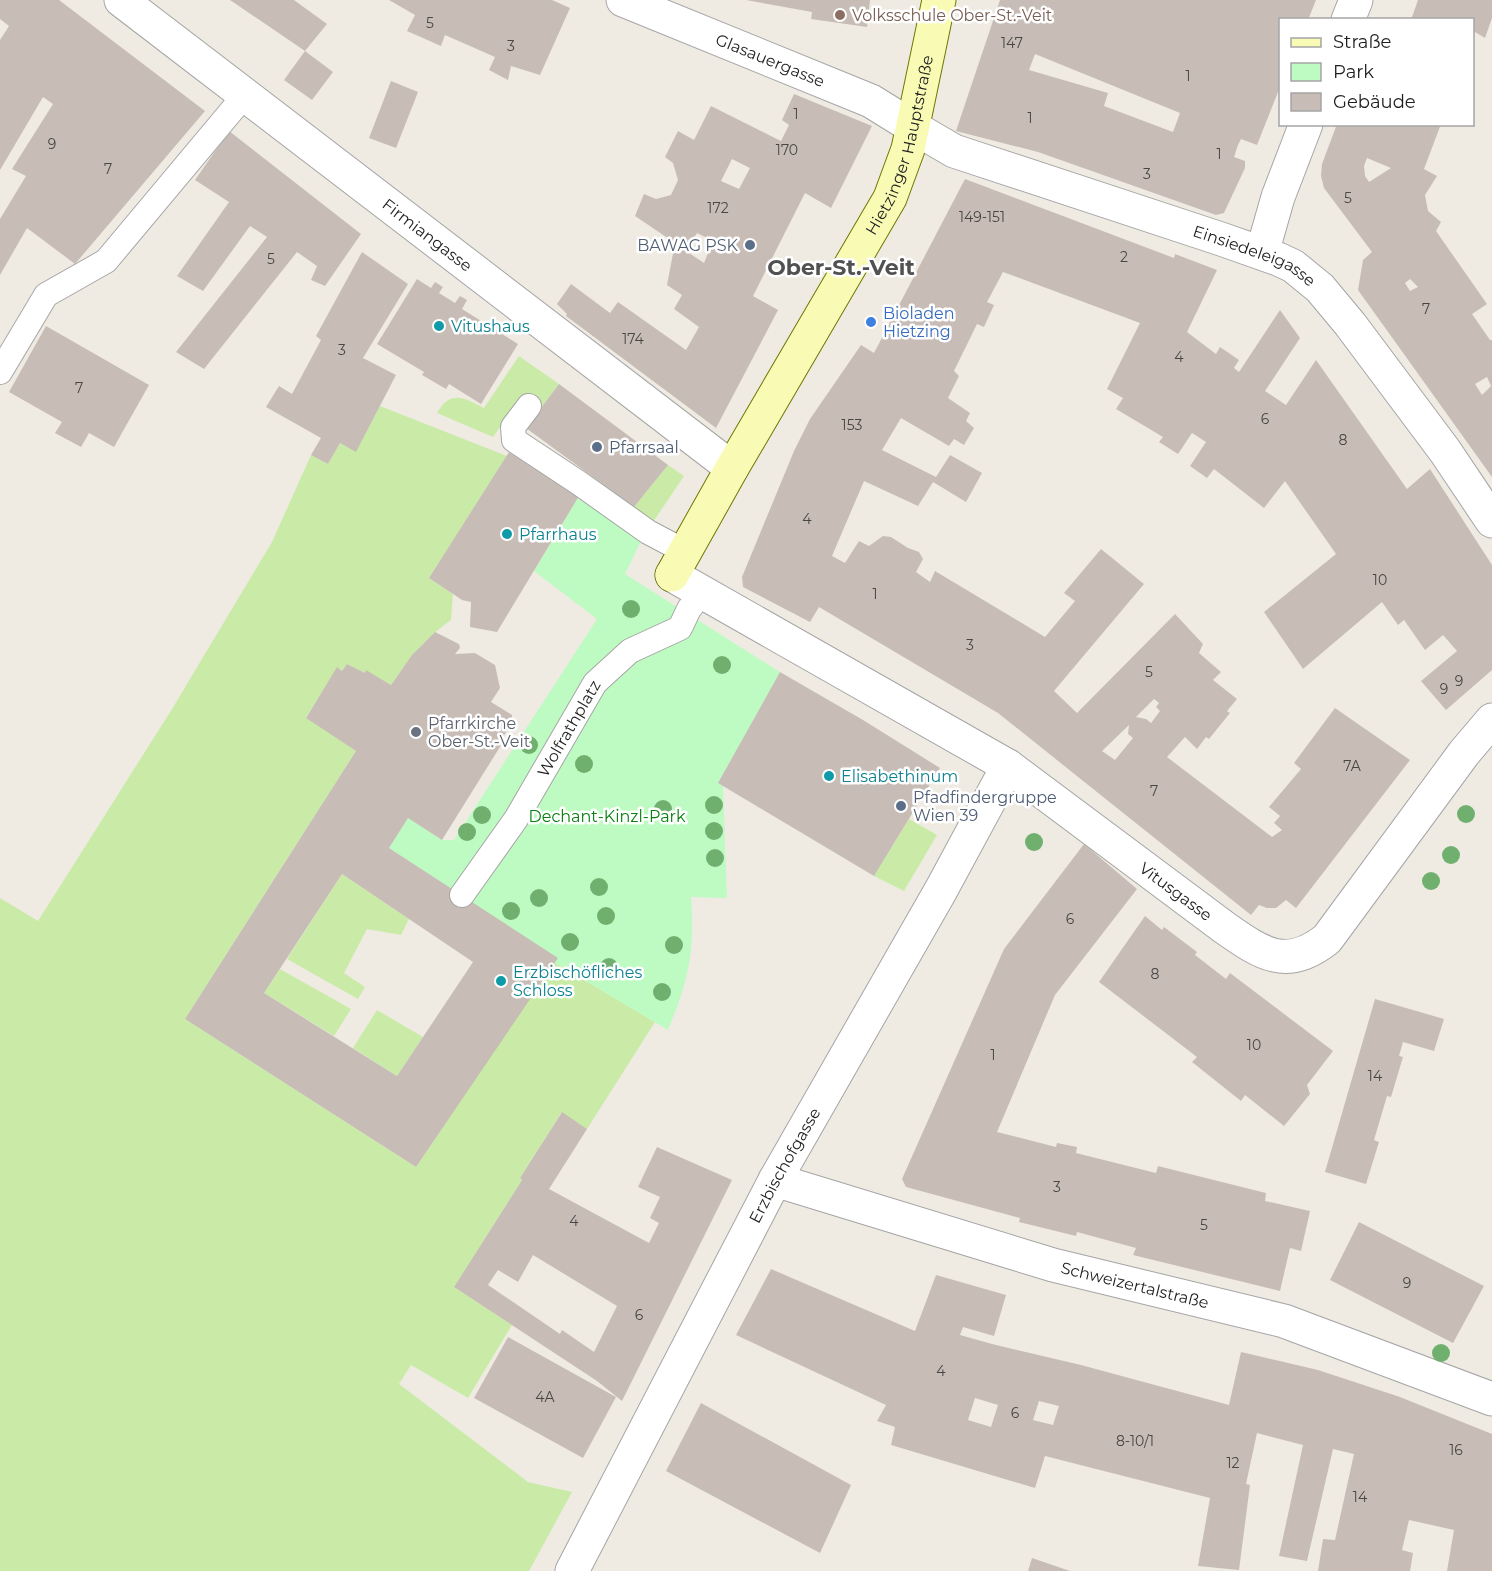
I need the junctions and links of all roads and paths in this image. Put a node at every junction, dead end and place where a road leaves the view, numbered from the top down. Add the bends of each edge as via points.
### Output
1 (121, 0) edge
2 (623, 0) edge
3 (939, 0) edge
4 (1356, 0) edge
5 (1349, 18) edge
6 (244, 96) junction
7 (1305, 126) edge
8 (913, 127) junction
9 (1262, 253) junction
10 (0, 372) edge
11 (529, 405) dead end
12 (732, 468) junction
13 (1492, 521) edge
14 (678, 563) junction
15 (703, 592) junction
16 (1492, 720) edge
17 (1008, 766) junction
18 (462, 895) dead end
19 (775, 1180) junction
20 (1492, 1399) edge
21 (572, 1571) edge

1 - 6 street, Firmiangasse
2 - 8 street, Glasauergasse via 871,101
3 - 8 main road, Hietzinger Hauptstraße
4 - 5 street
6 - 10 lane via 106,261 46,295
6 - 12 street, Firmiangasse
7 - 9 street
8 - 9 street, Einsiedeleigasse via 954,151
8 - 12 main road, Hietzinger Hauptstraße via 890,198
9 - 13 street, Einsiedeleigasse via 1305,275 1334,304 1445,451
11 - 14 lane via 513,427 514,440 648,532
12 - 14 main road
14 - 15 street
15 - 17 street, Vitusgasse
15 - 18 lane, Wolfrathplatz via 680,628 630,651 595,682 516,819
16 - 17 street, Vitusgasse via 1327,939 1303,954 1288,957 1278,957 1244,941
17 - 19 street, Erzbischofgasse
19 - 20 street, Schweizertalstraße via 1053,1265 1284,1321
19 - 21 street, Erzbischofgasse

